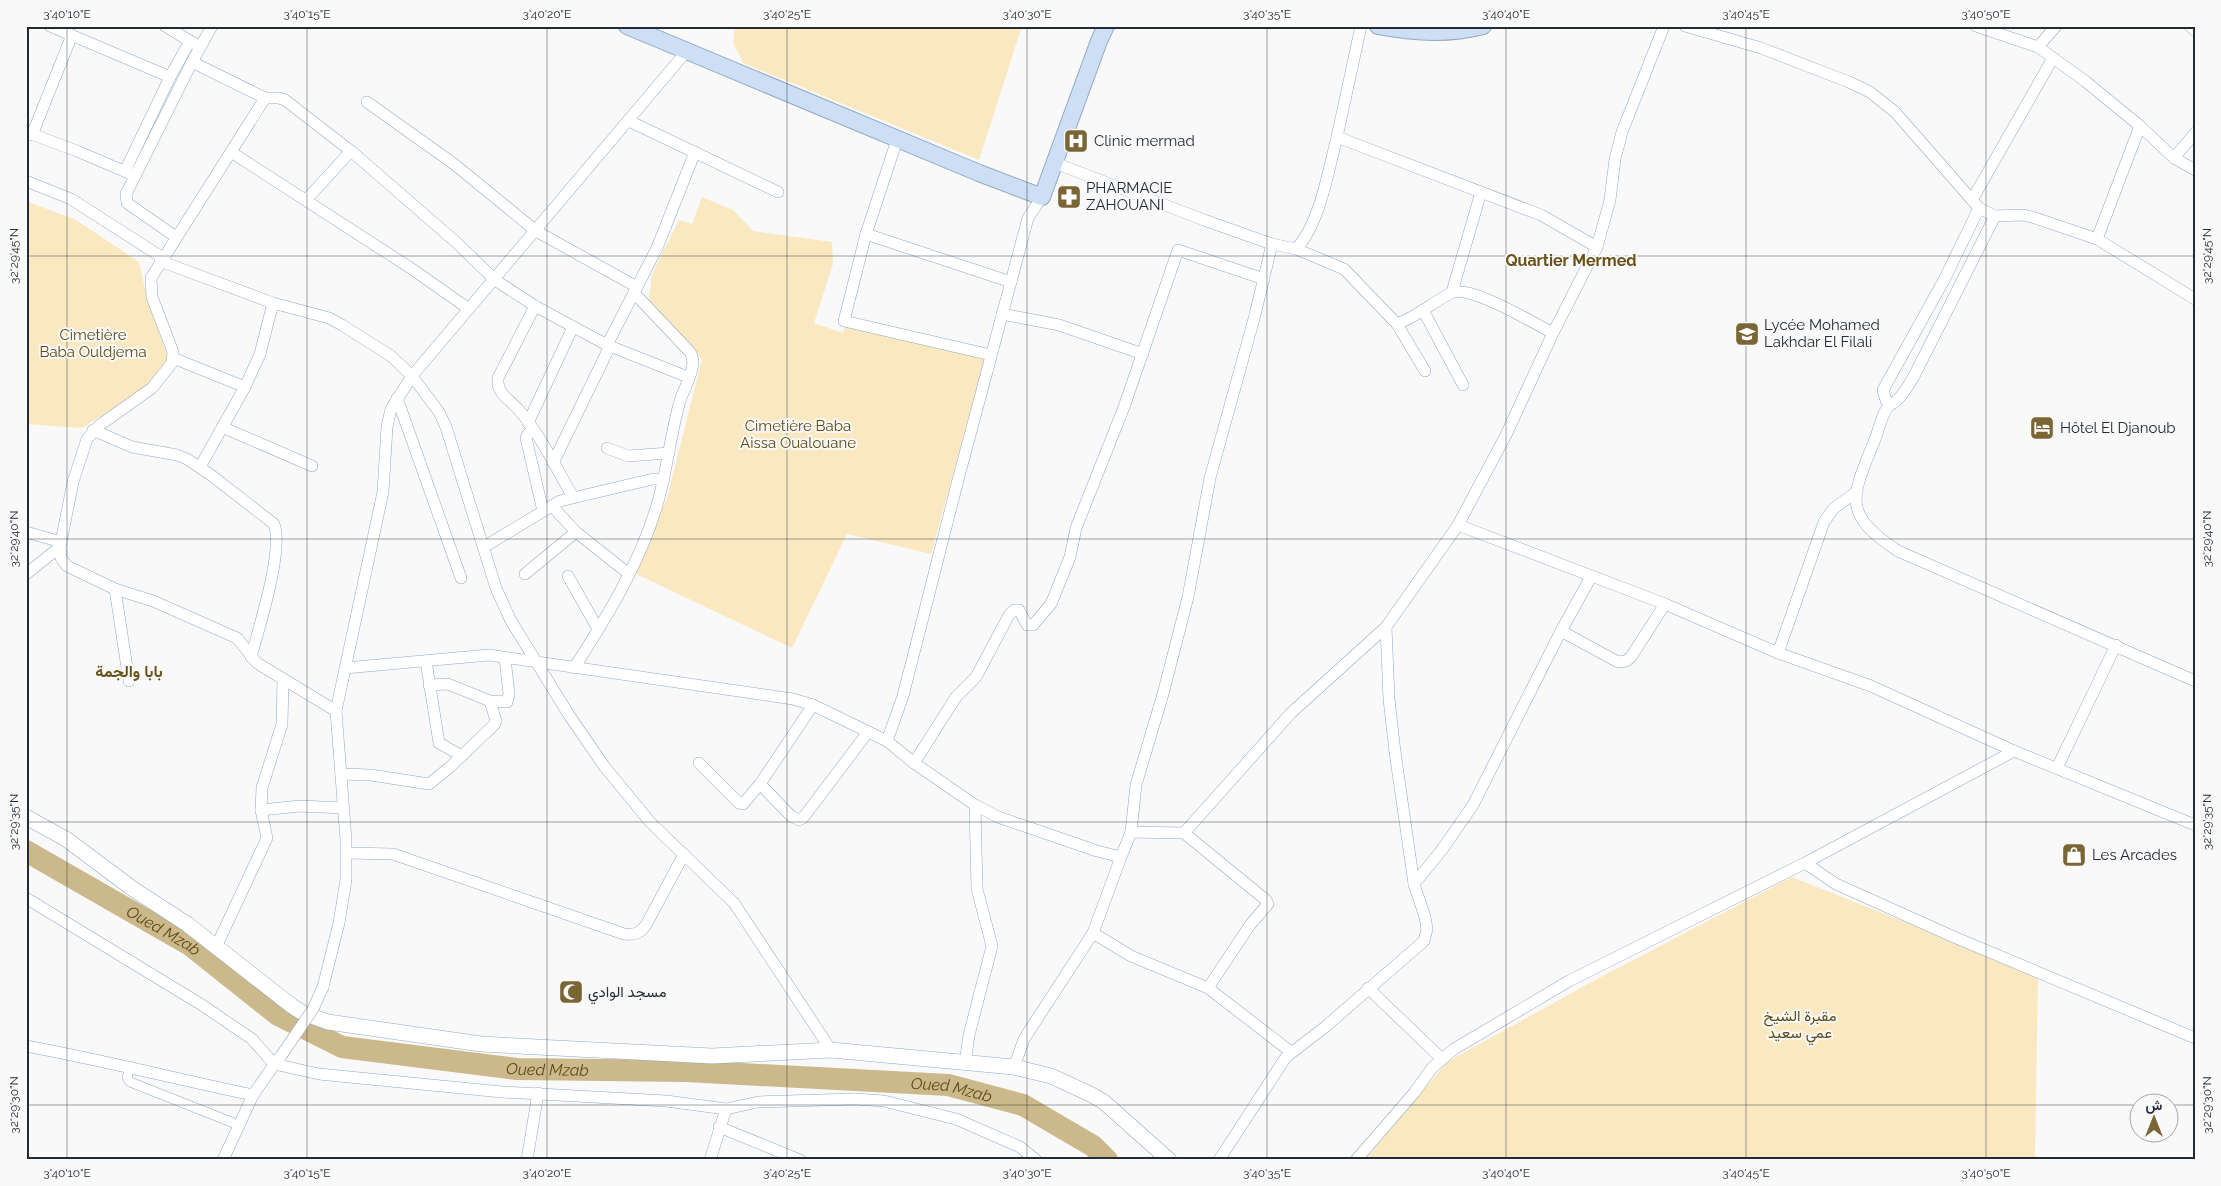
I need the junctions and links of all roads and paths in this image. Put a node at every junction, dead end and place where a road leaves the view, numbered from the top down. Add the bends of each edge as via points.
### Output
1 (50, 26) edge
2 (165, 26) edge
3 (212, 26) edge
4 (627, 26) edge
5 (1106, 26) edge
6 (1361, 26) edge
7 (1378, 26) edge
8 (1664, 26) edge
9 (1684, 26) edge
10 (1976, 26) edge
11 (2056, 26) edge
12 (2190, 26) edge
13 (1477, 27) edge
14 (1402, 29) edge
15 (1431, 29) edge
16 (2195, 31) edge
17 (72, 35) junction
18 (190, 41) junction
19 (201, 47) junction
20 (2038, 47) junction
21 (686, 52) junction
22 (2053, 58) junction
23 (192, 62) junction
24 (170, 77) junction
25 (265, 98) junction
26 (367, 102) dead end
27 (629, 121) junction
28 (2140, 126) junction
29 (2195, 132) edge
30 (29, 134) edge
31 (1337, 138) junction
32 (897, 140) junction
33 (351, 151) junction
34 (231, 152) junction
35 (696, 152) junction
36 (2174, 158) junction
37 (1055, 163) junction
38 (2195, 170) edge
39 (130, 174) junction
40 (26, 182) edge
41 (778, 192) dead end
42 (1481, 192) junction
43 (1042, 197) junction
44 (306, 200) junction
45 (1976, 204) junction
46 (1995, 216) junction
47 (536, 231) junction
48 (866, 234) junction
49 (176, 237) junction
50 (2097, 239) junction
51 (1272, 244) junction
52 (1597, 246) junction
53 (1296, 249) junction
54 (161, 260) junction
55 (1264, 279) junction
56 (495, 280) junction
57 (1011, 282) junction
58 (635, 290) junction
59 (1452, 292) junction
60 (2195, 299) edge
61 (273, 303) junction
62 (535, 306) junction
63 (469, 309) junction
64 (1423, 310) junction
65 (1002, 314) junction
66 (1398, 324) junction
67 (573, 327) junction
68 (1553, 333) junction
69 (609, 345) junction
70 (1143, 354) junction
71 (991, 355) junction
72 (173, 358) junction
73 (1425, 371) dead end
74 (412, 376) junction
75 (688, 377) junction
76 (1463, 385) dead end
77 (245, 387) junction
78 (397, 398) junction
79 (1888, 407) junction
80 (222, 427) junction
81 (530, 427) junction
82 (93, 430) junction
83 (607, 448) dead end
84 (669, 453) junction
85 (553, 464) junction
86 (312, 466) dead end
87 (200, 467) junction
88 (664, 479) junction
89 (1856, 492) junction
90 (573, 497) junction
91 (548, 508) junction
92 (1458, 525) junction
93 (26, 532) edge
94 (576, 532) junction
95 (60, 545) junction
96 (484, 547) junction
97 (26, 574) edge
98 (525, 574) dead end
99 (629, 574) junction
100 (568, 576) dead end
101 (1591, 577) junction
102 (460, 578) dead end
103 (115, 589) junction
104 (1665, 604) junction
105 (1386, 627) junction
106 (598, 629) junction
107 (1561, 631) junction
108 (2116, 645) junction
109 (1778, 653) junction
110 (251, 657) junction
111 (505, 658) junction
112 (426, 661) junction
113 (536, 661) junction
114 (345, 668) junction
115 (574, 668) junction
116 (283, 679) junction
117 (130, 681) dead end
118 (2195, 681) edge
119 (429, 685) junction
120 (490, 701) junction
121 (813, 706) junction
122 (336, 711) junction
123 (868, 732) junction
124 (887, 741) junction
125 (2014, 750) junction
126 (462, 756) junction
127 (699, 763) dead end
128 (914, 763) junction
129 (2057, 768) junction
130 (341, 774) junction
131 (760, 784) junction
132 (975, 805) junction
133 (343, 808) junction
134 (262, 810) junction
135 (26, 817) edge
136 (2195, 825) edge
137 (1131, 832) junction
138 (1184, 833) junction
139 (347, 853) junction
140 (684, 854) junction
141 (1121, 857) junction
142 (1805, 863) junction
143 (1414, 884) junction
144 (26, 898) edge
145 (1093, 933) junction
146 (217, 945) junction
147 (1208, 988) junction
148 (1368, 988) junction
149 (2195, 1038) edge
150 (26, 1046) edge
151 (832, 1050) junction
152 (1291, 1052) junction
153 (1442, 1059) junction
154 (277, 1060) junction
155 (965, 1063) junction
156 (130, 1066) junction
157 (1014, 1066) junction
158 (538, 1093) junction
159 (253, 1095) junction
160 (726, 1108) junction
161 (239, 1125) junction
162 (719, 1127) junction
163 (222, 1160) edge
164 (527, 1160) edge
165 (710, 1160) edge
166 (800, 1160) edge
167 (1036, 1160) edge
168 (1169, 1160) edge
169 (1219, 1160) edge
170 (1356, 1160) edge

1 - 17 street
2 - 18 street
3 - 19 street
4 - 21 main road
5 - 37 main road
6 - 31 street
7 - 14 main road
8 - 52 street via 1622,132 1610,200
9 - 45 street via 1761,48 1870,92 1895,112
10 - 20 street
11 - 20 street
12 - 16 street
13 - 15 main road
14 - 15 main road
17 - 24 street
17 - 30 street
18 - 19 street
18 - 24 street
19 - 23 street
20 - 22 street
21 - 27 street
21 - 32 main road
22 - 28 street
22 - 45 street
23 - 25 street
23 - 39 street
24 - 39 street
25 - 33 street via 285,100
25 - 34 street
26 - 47 street via 454,164
27 - 35 street
27 - 47 street
28 - 36 street
28 - 50 street
29 - 36 street
30 - 39 street
31 - 42 street
31 - 53 street via 1314,217 1305,239
32 - 43 main road
32 - 48 street
33 - 44 street
33 - 56 street
34 - 44 street
34 - 49 street
35 - 41 street
35 - 58 street via 657,248
36 - 38 street
37 - 43 main road
37 - 51 street
39 - 49 street via 126,203
40 - 54 street via 70,199
42 - 52 street via 1553,220
42 - 59 street
43 - 57 street via 1028,218
44 - 63 street
45 - 46 street
45 - 79 street via 1944,280 1883,390
46 - 50 street via 2027,216
46 - 79 street via 1913,378 1898,400
47 - 56 street
47 - 58 street
48 - 57 street
48 - 71 street via 844,316 846,323
49 - 54 street
50 - 60 street
51 - 53 street
51 - 55 street
52 - 68 street
53 - 66 street via 1344,269
54 - 61 street
54 - 72 street via 151,278 150,288
55 - 70 street via 1178,250
55 - 137 street via 1210,478 1188,597 1166,686 1136,785
56 - 62 street
56 - 63 street
57 - 65 street
58 - 69 street
58 - 75 street via 693,356 694,364
59 - 64 street
59 - 68 street via 1482,296
61 - 74 street via 335,321 391,356
61 - 77 street via 260,354
62 - 67 street
62 - 81 street via 497,385
63 - 74 street
64 - 66 street
64 - 76 street
65 - 70 street via 1059,325
65 - 71 street
66 - 73 street
67 - 69 street
67 - 81 street
68 - 92 street via 1506,435
69 - 75 street
69 - 85 street
70 - 128 street via 1078,522 1070,557 1051,604 1030,626 1019,610 1012,612 976,676 956,697
71 - 124 street via 903,696
72 - 77 street
72 - 82 street via 152,388
74 - 78 street
74 - 96 street via 446,427
75 - 84 street
77 - 80 street
78 - 102 street
78 - 114 street via 387,427 384,492
79 - 89 street
80 - 86 street
80 - 87 street
81 - 85 street
81 - 91 street via 526,438
82 - 87 street via 132,447 177,455
82 - 95 street via 82,449
83 - 84 street via 628,456
84 - 88 street
85 - 90 street
87 - 110 street via 272,521 276,529 271,578
88 - 90 street
88 - 99 street via 657,507
89 - 108 street via 1856,504 1864,525 1898,550
89 - 109 street via 1833,508 1824,522
90 - 91 street
91 - 94 street
91 - 96 street
92 - 101 street
92 - 105 street
93 - 95 street
94 - 98 street
94 - 99 street
95 - 97 street
95 - 103 street via 63,563
96 - 113 street via 504,608
99 - 106 street
100 - 106 street
101 - 104 street
101 - 107 street
103 - 110 street via 237,638
103 - 117 street
104 - 107 street via 1631,657 1623,662
104 - 109 street
105 - 138 street via 1290,713
105 - 143 street via 1389,698
106 - 115 street
107 - 143 street via 1473,804
108 - 118 street
108 - 129 street
109 - 125 street via 1879,690
110 - 116 street
111 - 112 street via 476,655
111 - 113 street
111 - 120 street via 508,699 504,703
112 - 114 street
112 - 119 street
113 - 115 street
113 - 140 street via 604,766 650,822
114 - 122 street
115 - 121 street via 768,694 793,698
116 - 122 street
116 - 134 street via 282,724 262,788
119 - 120 street via 448,684
119 - 126 street via 439,743
120 - 126 street via 496,721
121 - 123 street
121 - 131 street
122 - 130 street
123 - 124 street
123 - 131 street via 799,820
124 - 128 street
125 - 129 street
125 - 142 street
126 - 130 street via 429,784
127 - 131 street via 741,804
128 - 132 street
129 - 136 street
130 - 133 street
132 - 141 street via 998,817
132 - 155 street via 977,888 992,946
133 - 134 street via 300,806
133 - 139 street
134 - 146 street via 267,830 265,845
135 - 146 street via 66,839
137 - 138 street
137 - 141 street
138 - 147 street via 1268,904
139 - 140 street via 393,854 633,935 646,926
139 - 154 street, bridge via 343,905 323,987 313,1009
140 - 151 street via 734,903
141 - 145 street
142 - 149 street via 1836,884 1954,937
142 - 153 street via 1569,981
143 - 148 street via 1426,917 1424,940
144 - 154 street via 210,1011
145 - 147 street via 1131,956
145 - 157 street via 1024,1039
146 - 151 street via 250,974 304,1013 350,1026 481,1044 598,1051 712,1056
147 - 152 street
148 - 152 street via 1325,1027
148 - 153 street
150 - 156 street
151 - 155 street
152 - 169 street
153 - 170 street
154 - 158 street via 319,1074
154 - 159 street
155 - 157 street
156 - 159 street
156 - 161 street via 127,1078 130,1082
157 - 168 street via 1051,1076 1104,1102
158 - 160 street
158 - 164 street
159 - 161 street
160 - 162 street
160 - 167 street via 758,1102 854,1098 884,1101 956,1119 1020,1147
161 - 163 street
162 - 165 street
162 - 166 street

